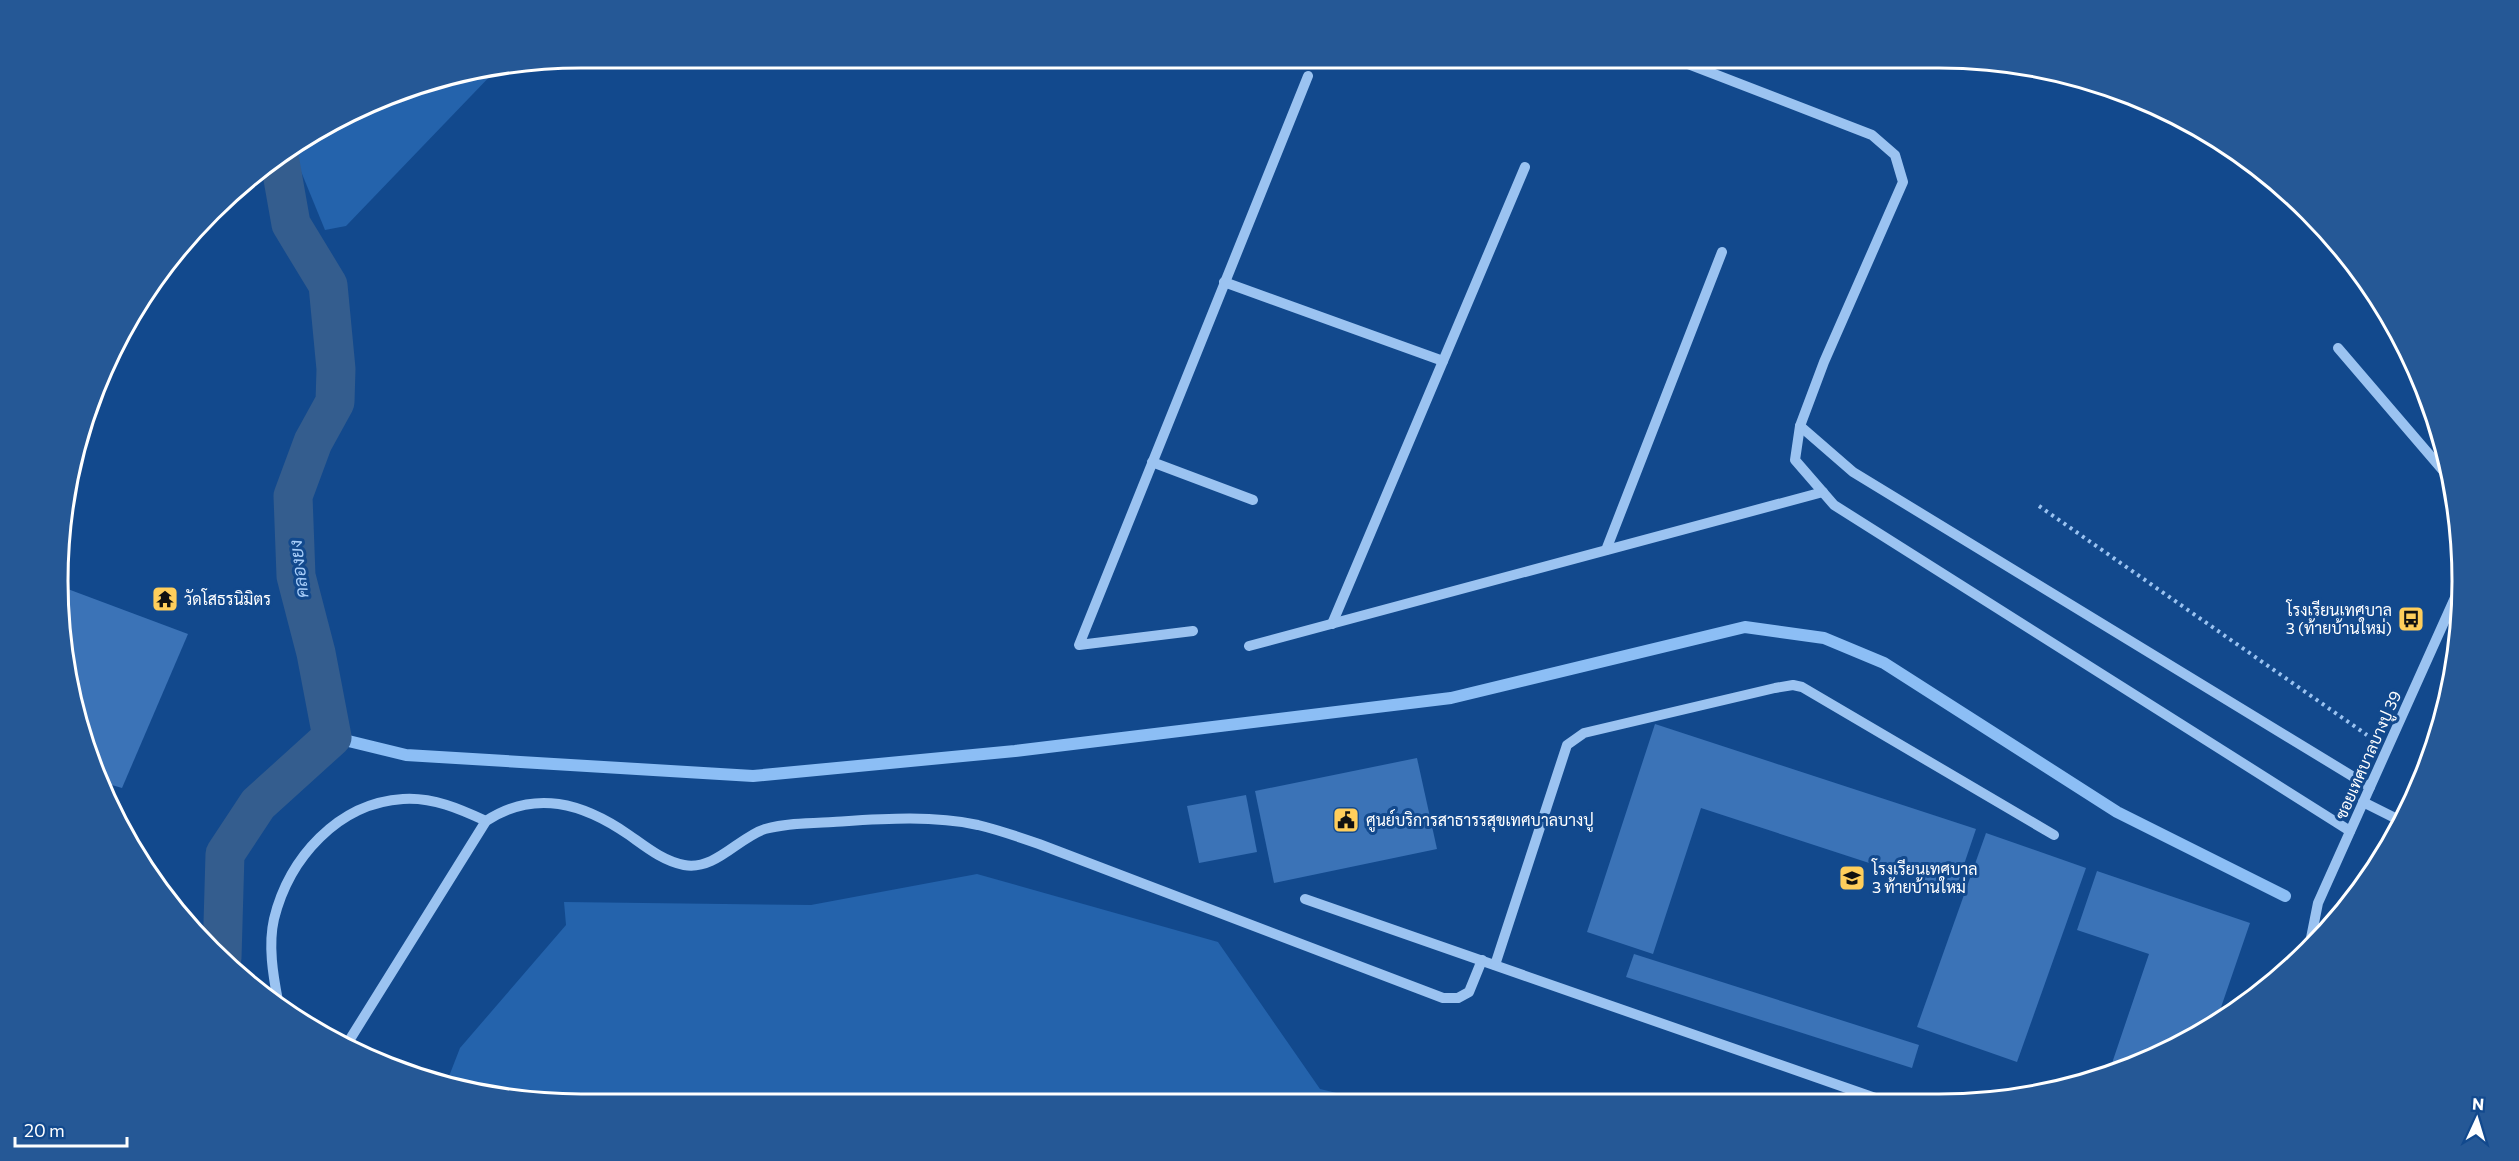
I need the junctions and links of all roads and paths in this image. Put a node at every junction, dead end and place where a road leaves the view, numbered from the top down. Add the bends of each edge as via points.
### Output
1 (1696, 67) edge
2 (1308, 76) dead end
3 (1525, 167) dead end
4 (1722, 252) dead end
5 (1224, 282) junction
6 (2338, 348) dead end
7 (1443, 361) junction
8 (1800, 426) junction
9 (1152, 462) junction
10 (2438, 465) edge
11 (1823, 492) junction
12 (1253, 500) dead end
13 (2038, 506) dead end
14 (1606, 550) junction
15 (2450, 608) edge
16 (1332, 624) junction
17 (1193, 631) dead end
18 (1249, 646) dead end
19 (2387, 749) junction
20 (2370, 787) junction
21 (2363, 802) junction
22 (2394, 817) edge
23 (486, 821) junction
24 (2350, 831) junction
25 (2054, 835) dead end
26 (1305, 898) dead end
27 (2312, 931) edge
28 (1482, 960) junction
29 (1495, 964) junction
30 (277, 994) edge
31 (350, 1039) edge
32 (1864, 1094) edge

1 - 8 street via 1872,135 1895,155 1903,182
2 - 5 street
3 - 7 street
4 - 14 street
5 - 7 street
5 - 9 street
6 - 10 street
7 - 16 street
8 - 11 street via 1796,460
8 - 20 street via 1853,472
9 - 12 street
9 - 17 street via 1079,645
11 - 14 street
11 - 24 street via 1834,506
13 - 19 path
14 - 16 street
15 - 19 street, ซอยเทศบาลบางปู 39
16 - 18 street
19 - 20 street, ซอยเทศบาลบางปู 39
20 - 21 street, ซอยเทศบาลบางปู 39
21 - 22 street
21 - 24 street, ซอยเทศบาลบางปู 39
23 - 28 street via 505,809 532,802 560,803 606,819 664,859 686,866 709,861 764,829 796,824 902,818 977,825 1039,843 1443,998 1458,998 1469,992
23 - 30 street via 450,805 404,798 355,810 330,827 305,855 274,919 272,951
23 - 31 street
24 - 27 street, ซอยเทศบาลบางปู 39 via 2318,903
25 - 29 street via 1802,687 1793,685 1674,712 1584,733 1567,746
26 - 28 street
28 - 29 street
29 - 32 street

